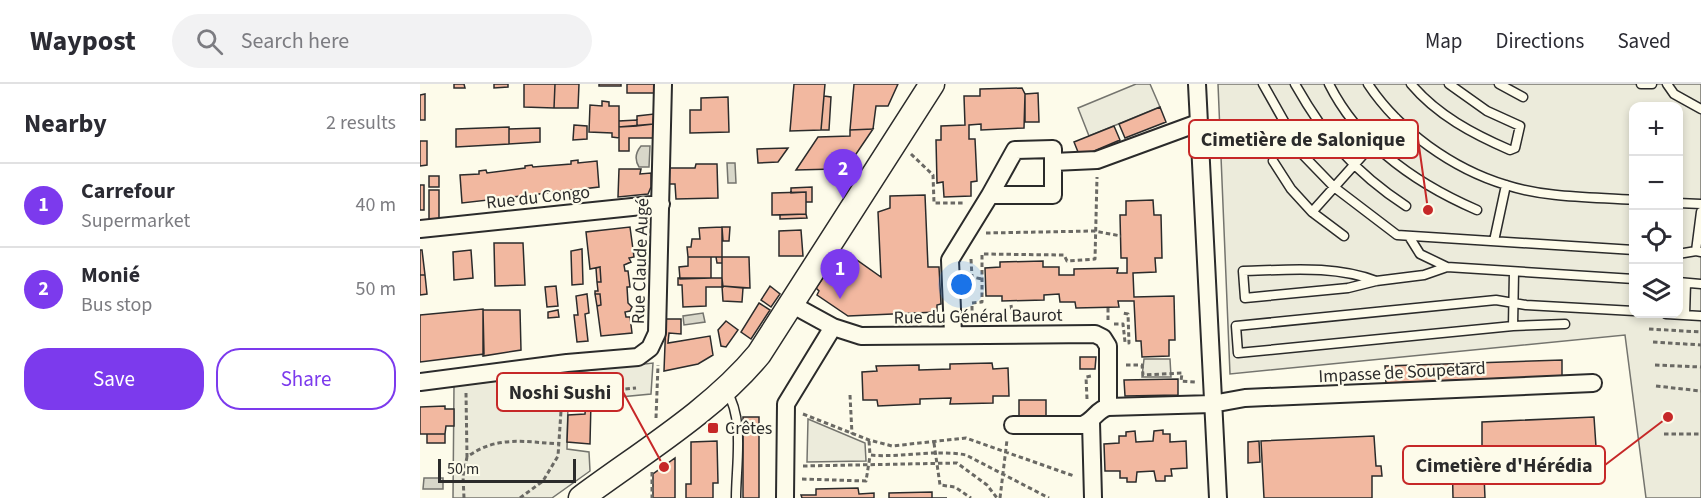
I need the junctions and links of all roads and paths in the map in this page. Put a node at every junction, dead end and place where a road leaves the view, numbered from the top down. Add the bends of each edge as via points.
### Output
1 (663, 84) edge
2 (932, 84) edge
3 (1197, 84) edge
4 (1263, 84) edge
5 (1295, 84) edge
6 (1329, 84) edge
7 (1368, 84) edge
8 (1411, 84) edge
9 (1449, 84) edge
10 (1499, 84) edge
11 (1641, 84) edge
12 (1652, 84) edge
13 (1667, 84) edge
14 (1523, 97) dead end
15 (1701, 109) edge
16 (1396, 118) junction
17 (1198, 123) junction
18 (1373, 144) junction
19 (904, 151) dead end
20 (1097, 160) junction
21 (1273, 161) dead end
22 (1053, 162) junction
23 (1354, 165) junction
24 (1506, 185) junction
25 (1334, 187) junction
26 (987, 199) junction
27 (1629, 200) edge
28 (1683, 203) edge
29 (661, 204) junction
30 (1701, 204) edge
31 (1406, 206) dead end
32 (1477, 210) dead end
33 (1312, 212) junction
34 (1701, 212) edge
35 (420, 230) edge
36 (1094, 231) junction
37 (966, 234) junction
38 (1121, 236) dead end
39 (1344, 236) dead end
40 (1410, 238) junction
41 (1494, 241) junction
42 (1629, 250) edge
43 (1699, 252) edge
44 (1683, 254) edge
45 (1447, 267) junction
46 (1514, 272) junction
47 (1629, 279) edge
48 (1376, 280) junction
49 (1683, 283) edge
50 (1701, 284) edge
51 (1683, 294) edge
52 (1513, 302) junction
53 (790, 304) junction
54 (1108, 307) dead end
55 (1629, 311) edge
56 (1685, 315) joint
57 (1701, 316) edge
58 (1123, 324) junction
59 (1565, 324) dead end
60 (1513, 326) junction
61 (833, 327) junction
62 (1649, 329) dead end
63 (1701, 332) edge
64 (953, 334) junction
65 (972, 334) junction
66 (1653, 342) dead end
67 (1701, 345) edge
68 (650, 348) junction
69 (567, 363) junction
70 (1108, 365) junction
71 (1655, 365) dead end
72 (1701, 367) edge
73 (466, 376) junction
74 (1086, 377) dead end
75 (420, 382) edge
76 (1212, 383) junction
77 (1593, 383) dead end
78 (1656, 386) dead end
79 (636, 388) dead end
80 (726, 390) junction
81 (1701, 391) edge
82 (850, 395) dead end
83 (563, 396) junction
84 (1087, 399) dead end
85 (506, 401) dead end
86 (786, 404) junction
87 (1212, 404) junction
88 (1108, 406) junction
89 (656, 422) dead end
90 (1091, 422) junction
91 (1013, 425) joint
92 (852, 434) junction
93 (1664, 434) dead end
94 (1701, 434) edge
95 (869, 440) junction
96 (934, 443) junction
97 (560, 444) junction
98 (1007, 452) junction
99 (936, 454) junction
100 (870, 455) junction
101 (467, 457) junction
102 (869, 464) junction
103 (938, 464) junction
104 (652, 470) dead end
105 (785, 472) junction
106 (1003, 474) junction
107 (1091, 479) junction
108 (464, 498) edge
109 (520, 498) edge
110 (581, 498) edge
111 (652, 498) edge
112 (736, 498) edge
113 (784, 498) edge
114 (971, 498) edge
115 (999, 498) edge
116 (1049, 498) edge
117 (1093, 498) edge
118 (1218, 498) edge

1 - 29 street, Rue Claude Augé
2 - 53 street
3 - 17 street
4 - 25 lane via 1303,155
5 - 23 lane via 1330,140
6 - 18 lane
7 - 16 lane
8 - 9 lane via 1433,107 1460,125 1510,150 1515,148 1520,126 1487,111
10 - 14 lane
11 - 12 lane
13 - 15 lane via 1674,94
16 - 18 lane
16 - 24 lane via 1425,144
17 - 20 street
17 - 76 street
18 - 23 lane
18 - 32 lane via 1433,189
19 - 26 path via 918,158 933,175 934,203
20 - 22 street
20 - 36 path
21 - 33 lane
22 - 26 street via 1053,195
22 - 26 street via 1053,148 1014,150
23 - 25 lane
23 - 31 lane
24 - 27 lane via 1546,193
24 - 41 lane
25 - 33 lane
25 - 40 lane via 1397,236
26 - 37 street
28 - 30 lane
29 - 35 street, Rue du Congo
29 - 68 street, Rue Claude Augé via 657,333
33 - 39 lane
34 - 43 lane
36 - 37 path
36 - 38 path
36 - 65 path via 1095,259 981,255 982,302 972,303
37 - 64 street via 950,260
40 - 41 lane
40 - 45 lane via 1420,254
41 - 42 lane
43 - 44 lane
45 - 46 lane
45 - 48 lane via 1413,278
46 - 47 lane
46 - 52 lane
48 - 48 lane via 1322,270 1244,271 1245,298 1348,288
49 - 50 lane
51 - 56 lane
52 - 55 lane
52 - 60 lane
52 - 60 lane via 1496,300 1236,326 1238,353
53 - 61 street, Rue du Général Baurot
53 - 80 street via 759,354
54 - 58 path via 1108,324
56 - 57 lane
58 - 58 path via 1125,342 1129,343 1128,314 1123,314
59 - 60 lane
61 - 64 street, Rue du Général Baurot via 873,337
61 - 86 street
62 - 63 path
64 - 65 street, Rue du Général Baurot
65 - 70 street, Rue du Général Baurot via 1095,334 1108,346
66 - 67 path
68 - 69 street, Rue Claude Augé via 638,357
68 - 89 path via 658,358
69 - 73 street, Rue Claude Augé
69 - 83 path
70 - 76 path via 1142,365 1143,375 1182,373 1181,381
70 - 88 street, Rue du Général Baurot
71 - 72 path
73 - 75 street, Rue Claude Augé
73 - 101 path
74 - 84 path
76 - 87 street
77 - 87 street, Impasse de Soupetard via 1245,398
78 - 81 path
79 - 83 path
80 - 110 street
80 - 112 lane via 736,419
82 - 92 path
83 - 85 path
83 - 97 path
86 - 92 path
86 - 105 street
87 - 88 street, Impasse de Soupetard
87 - 118 street
88 - 90 street via 1097,412
90 - 91 street
90 - 107 street
91 - 98 path via 1007,426
92 - 95 path
93 - 94 path
95 - 96 path via 892,446
95 - 100 path
96 - 98 path via 966,438
96 - 99 path
97 - 101 path via 495,442
97 - 109 path via 552,470 543,482
98 - 106 path
98 - 107 path via 1081,479
99 - 100 path via 892,458
99 - 103 path
99 - 106 path via 966,455
100 - 102 path
101 - 108 path
102 - 103 path
102 - 105 path
102 - 105 path via 866,481
103 - 114 path via 940,485 955,487
103 - 115 path via 957,463
104 - 111 path
105 - 113 street
106 - 115 path
106 - 116 path
107 - 117 street

